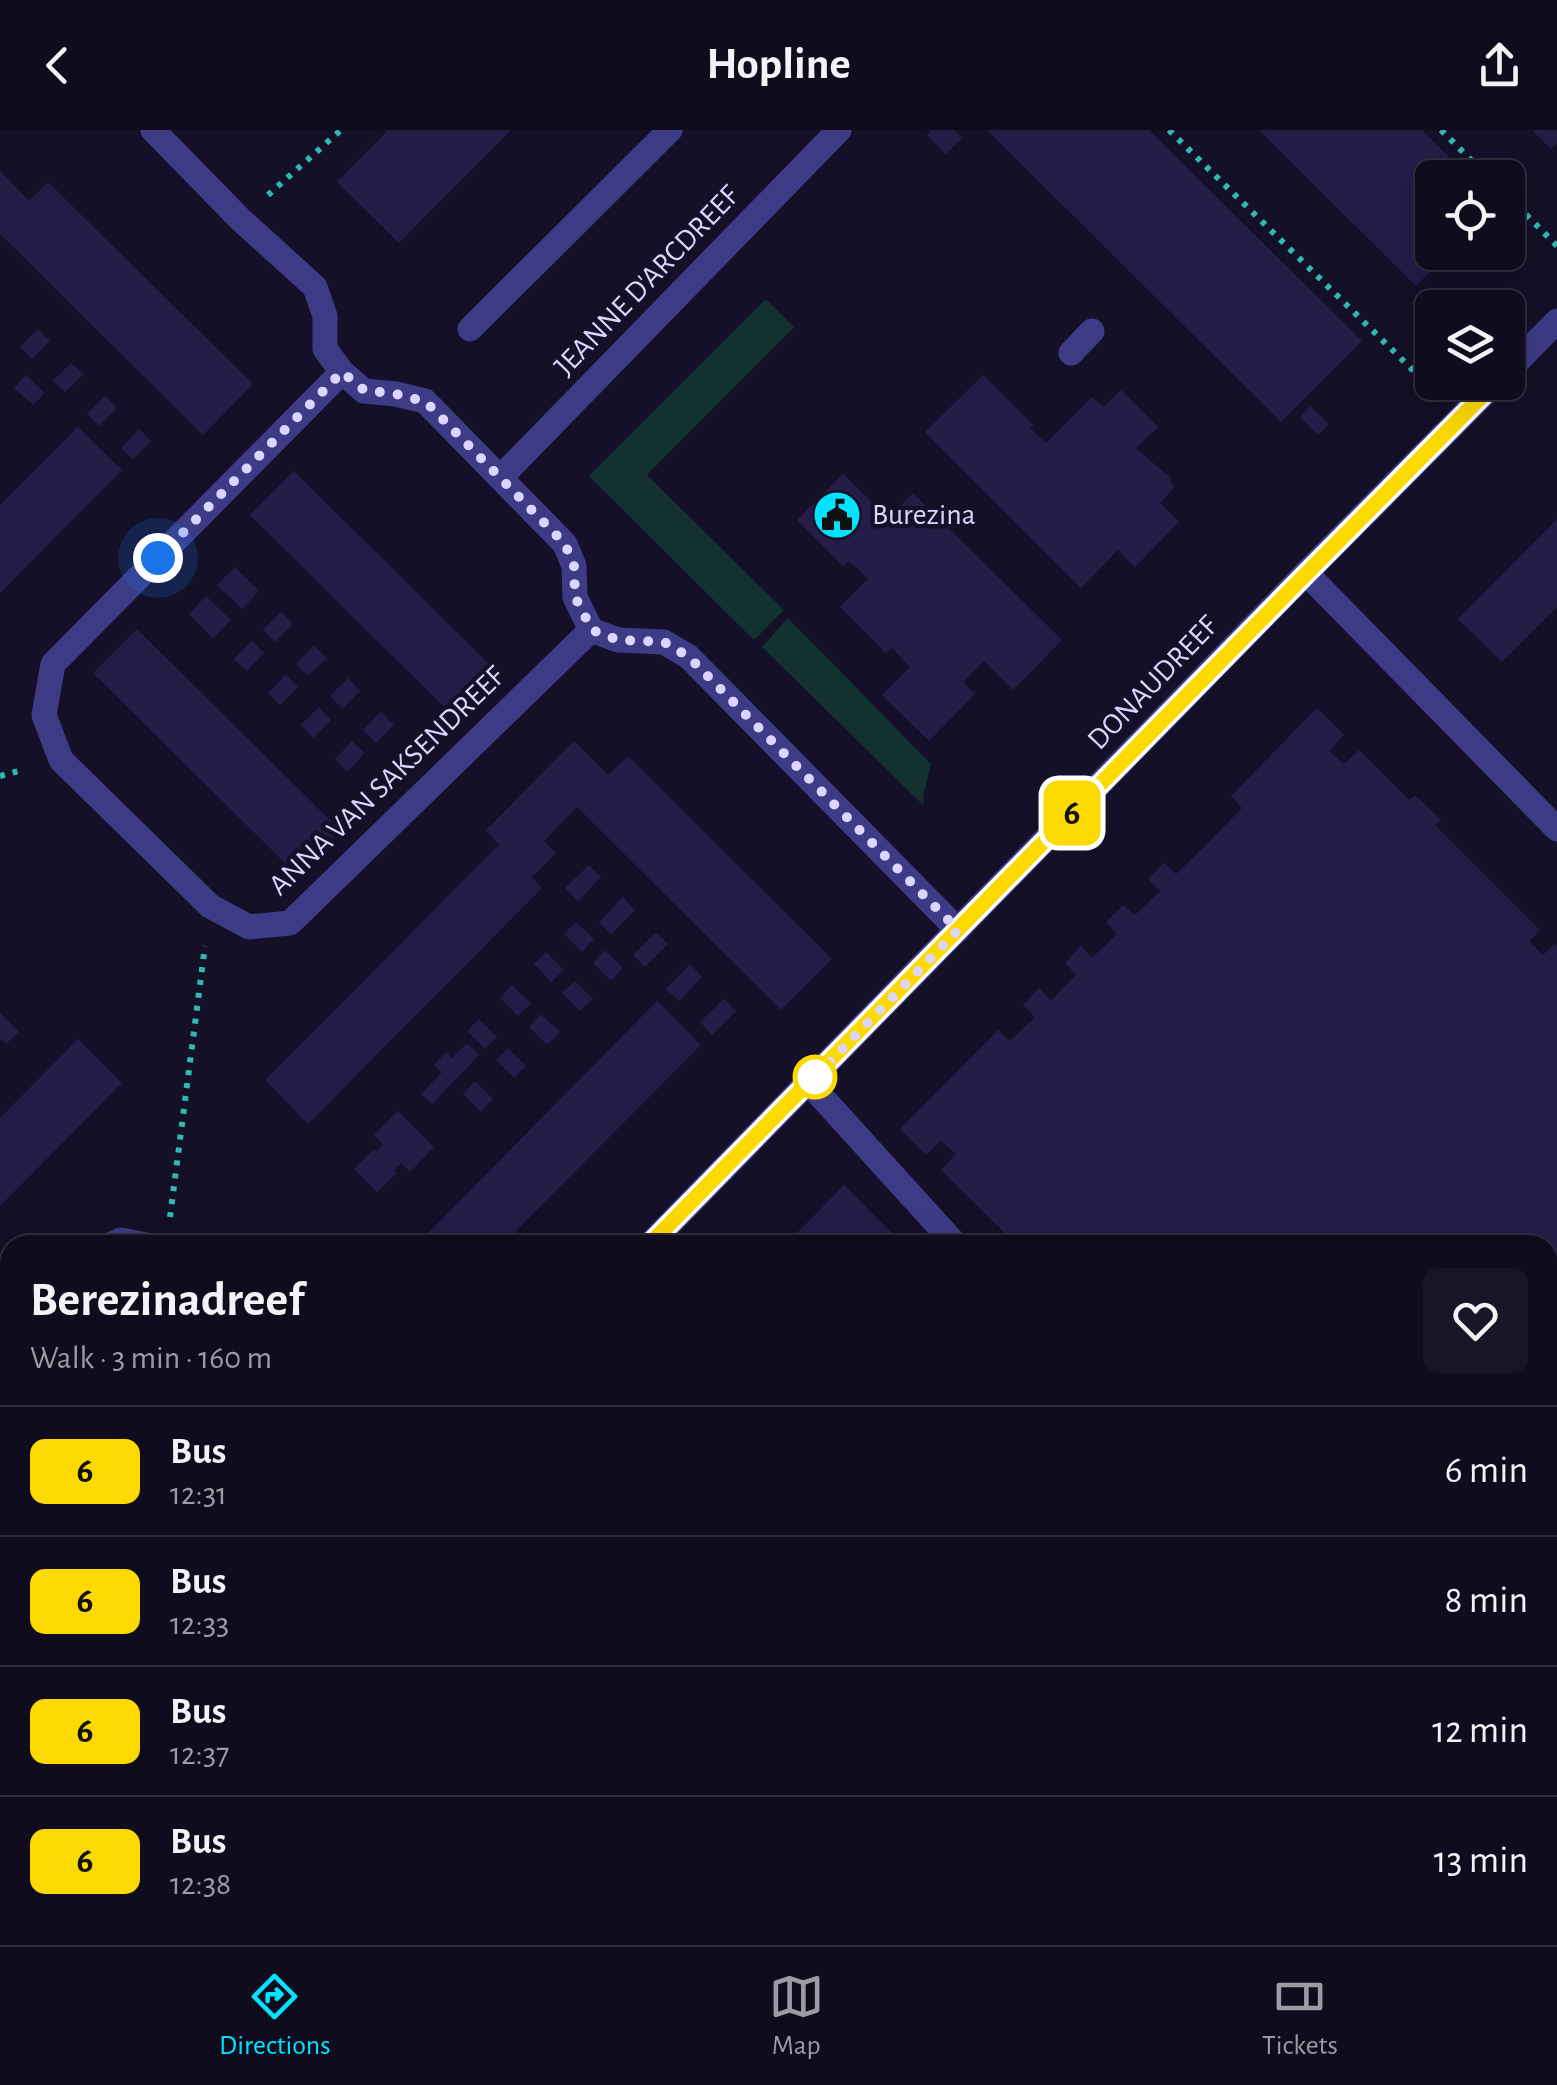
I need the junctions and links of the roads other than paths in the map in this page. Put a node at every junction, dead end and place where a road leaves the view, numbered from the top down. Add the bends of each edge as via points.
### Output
1 (153, 130) edge
2 (670, 130) edge
3 (840, 130) edge
4 (1557, 320) edge
5 (470, 329) dead end
6 (1092, 331) dead end
7 (1071, 352) dead end
8 (1525, 353) edge
9 (342, 372) junction
10 (1479, 400) edge
11 (501, 476) junction
12 (1306, 574) junction
13 (592, 630) junction
14 (1557, 829) edge
15 (958, 930) junction
16 (809, 1083) junction
17 (659, 1235) edge
18 (947, 1235) edge

1 - 9 street via 314,288 324,316 324,349
2 - 5 street
3 - 11 street, JEANNE D'ARCDREEF
4 - 8 street
6 - 7 street
9 - 11 street via 364,390 426,402
9 - 13 street, ANNA VAN SAKSENDREEF via 53,664 44,716 61,760 210,906 249,927 290,923
10 - 12 street, DONAUDREEF
11 - 13 street via 565,544 575,597
12 - 14 street
12 - 15 street, DONAUDREEF
13 - 15 street via 618,640 664,642 689,657
15 - 16 street, DONAUDREEF
16 - 17 street, DONAUDREEF
16 - 18 street

